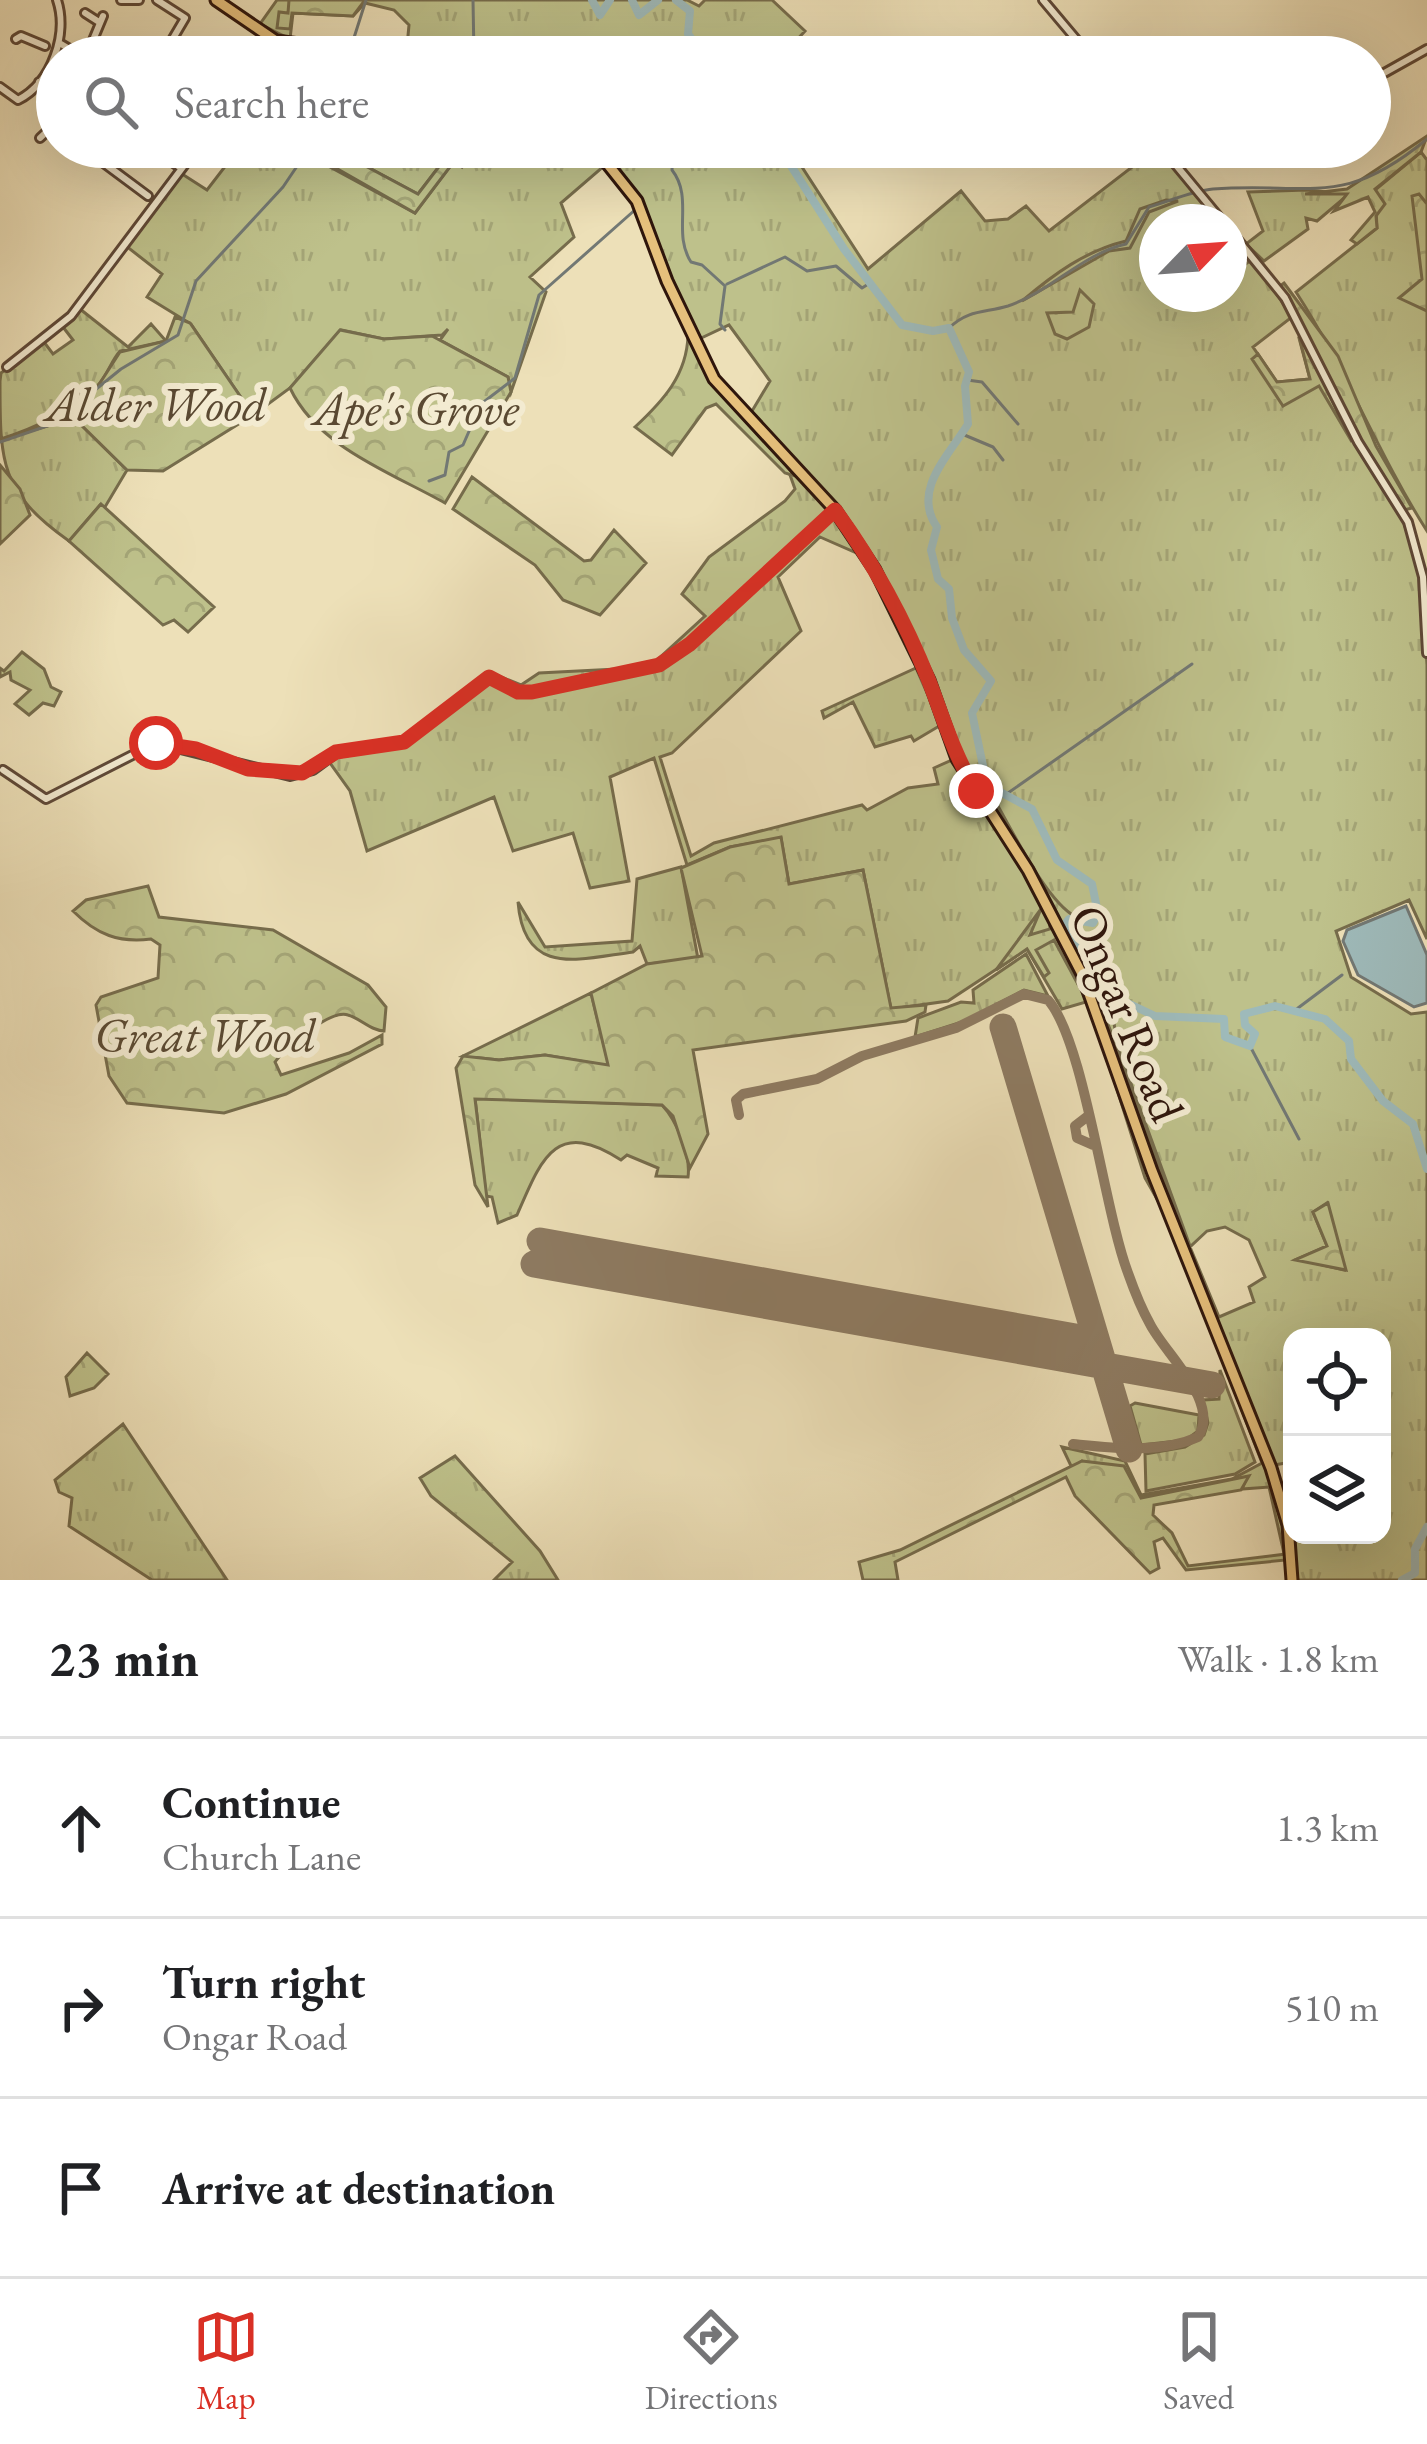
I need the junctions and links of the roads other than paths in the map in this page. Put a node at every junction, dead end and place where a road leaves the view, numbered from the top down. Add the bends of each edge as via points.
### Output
1 (57, 0) edge
2 (121, 0) edge
3 (139, 0) edge
4 (158, 0) edge
5 (216, 0) edge
6 (1043, 0) edge
7 (85, 13) dead end
8 (61, 33) joint
9 (58, 36) edge
10 (95, 36) edge
11 (175, 36) edge
12 (269, 36) edge
13 (1073, 36) edge
14 (16, 39) dead end
15 (36, 42) edge
16 (1427, 49) edge
17 (1391, 69) edge
18 (36, 85) edge
19 (0, 87) edge
20 (110, 168) edge
21 (181, 168) edge
22 (610, 168) edge
23 (1179, 168) edge
24 (1184, 168) edge
25 (1182, 172) junction
26 (148, 196) dead end
27 (1208, 204) edge
28 (1247, 251) edge
29 (7, 367) dead end
30 (835, 510) junction
31 (1427, 653) edge
32 (3, 770) edge
33 (1292, 1580) edge

1 - 8 street
2 - 3 street
4 - 11 street via 185,18
5 - 12 main road
6 - 13 street
7 - 10 street via 101,19
8 - 9 street
14 - 15 street
16 - 17 street
18 - 19 street via 18,100
20 - 26 street
21 - 29 street via 71,316
22 - 30 main road, Ongar Road via 637,202 714,379
23 - 25 street
24 - 25 street
25 - 27 street
28 - 31 street via 1286,298 1408,522 1423,577
30 - 32 street via 690,644 640,672 532,692 489,677 404,742 336,752 290,776 156,743 46,799
30 - 33 main road, Ongar Road via 899,619 957,760 1028,870 1096,1002 1152,1171 1271,1468 1288,1525

